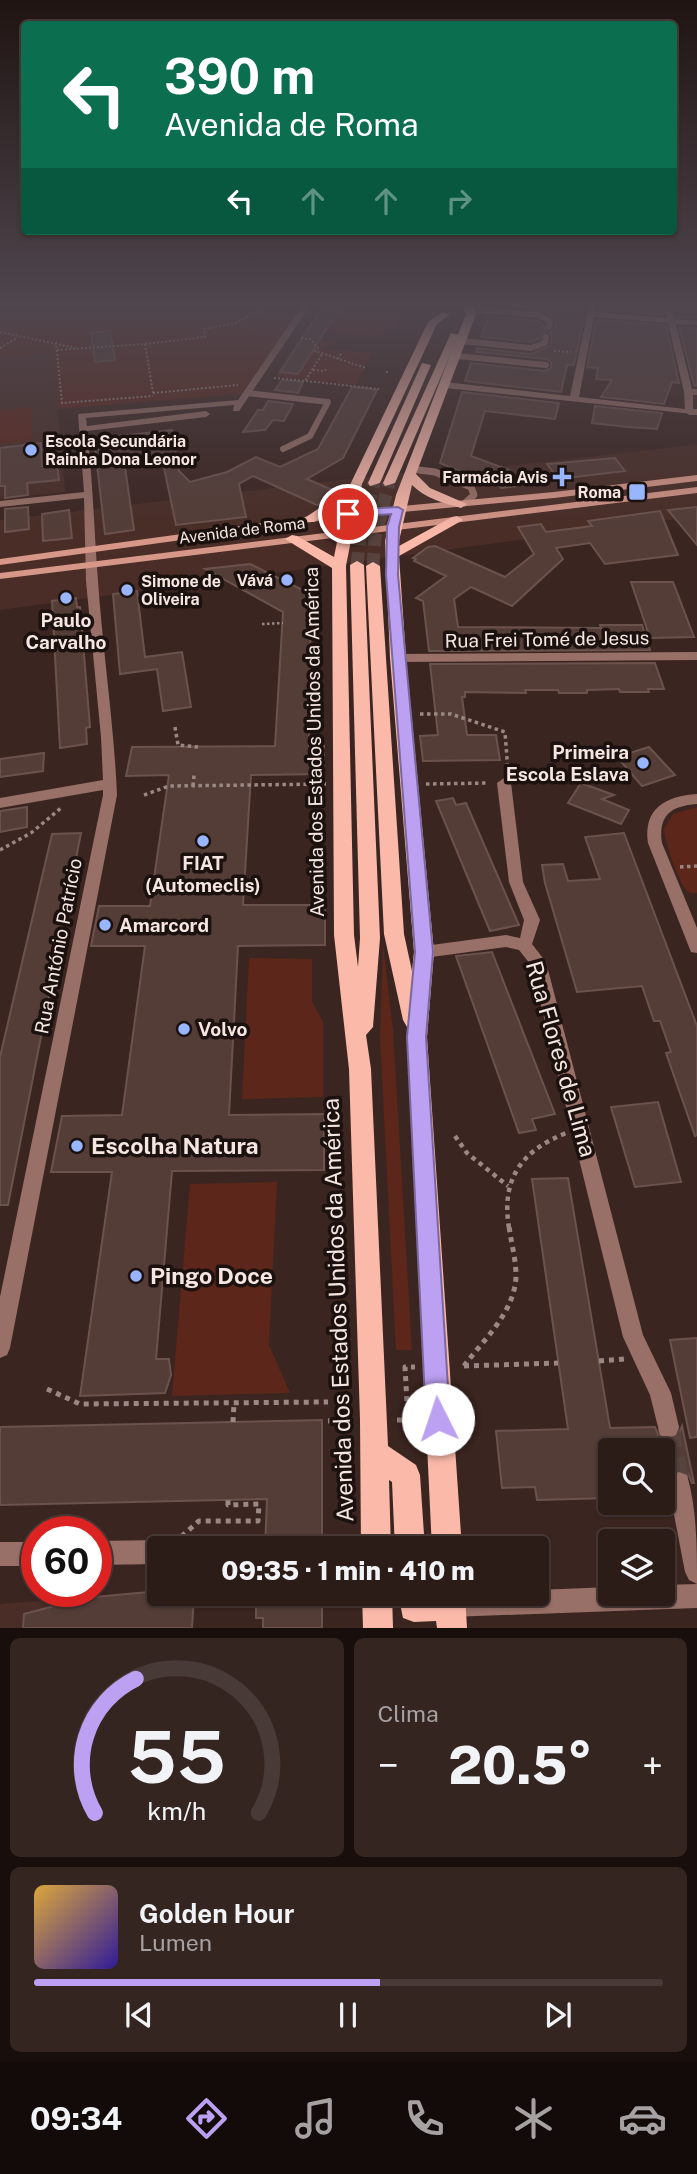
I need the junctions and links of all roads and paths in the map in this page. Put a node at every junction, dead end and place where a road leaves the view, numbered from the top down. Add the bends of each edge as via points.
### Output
1 (60, 382) edge
2 (151, 382) edge
3 (255, 382) edge
4 (315, 382) edge
5 (405, 382) edge
6 (417, 382) edge
7 (432, 382) edge
8 (447, 382) edge
9 (577, 382) edge
10 (239, 384) dead end
11 (446, 385) junction
12 (379, 389) dead end
13 (692, 392) edge
14 (153, 394) junction
15 (244, 398) junction
16 (574, 399) junction
17 (154, 407) dead end
18 (693, 408) edge
19 (283, 449) dead end
20 (410, 472) junction
21 (697, 478) edge
22 (374, 483) tunnel mouth
23 (389, 483) tunnel mouth
24 (697, 490) edge
25 (354, 491) junction
26 (89, 494) junction
27 (463, 503) junction
28 (0, 504) edge
29 (398, 510) junction
30 (348, 514) junction
31 (309, 519) junction
32 (457, 520) junction
33 (393, 527) junction
34 (344, 533) junction
35 (292, 539) junction
36 (90, 549) junction
37 (392, 555) junction
38 (0, 562) edge
39 (91, 565) junction
40 (356, 566) junction
41 (0, 576) edge
42 (283, 623) dead end
43 (309, 623) dead end
44 (318, 623) dead end
45 (262, 624) dead end
46 (697, 656) edge
47 (398, 658) junction
48 (420, 714) dead end
49 (175, 727) dead end
50 (198, 747) dead end
51 (194, 775) dead end
52 (110, 783) junction
53 (505, 783) junction
54 (329, 784) dead end
55 (410, 785) junction
56 (193, 786) junction
57 (82, 790) junction
58 (144, 795) dead end
59 (697, 799) edge
60 (0, 803) edge
61 (0, 850) edge
62 (697, 866) edge
63 (674, 868) dead end
64 (689, 908) edge
65 (524, 945) junction
66 (697, 947) edge
67 (424, 952) junction
68 (416, 1037) junction
69 (581, 1128) junction
70 (455, 1136) dead end
71 (508, 1186) junction
72 (0, 1348) edge
73 (641, 1359) junction
74 (599, 1361) dead end
75 (464, 1366) dead end
76 (47, 1389) dead end
77 (328, 1402) dead end
78 (234, 1403) junction
79 (233, 1422) dead end
80 (668, 1427) tunnel mouth
81 (373, 1452) junction
82 (679, 1483) tunnel mouth
83 (228, 1500) dead end
84 (182, 1536) edge
85 (376, 1536) edge
86 (409, 1536) edge
87 (446, 1536) edge
88 (147, 1552) edge
89 (112, 1553) edge
90 (0, 1554) edge
91 (21, 1554) edge
92 (697, 1572) edge
93 (697, 1596) edge
94 (377, 1606) edge
95 (414, 1606) edge
96 (451, 1609) edge
97 (378, 1628) edge

1 - 14 path via 62,403
2 - 14 path
3 - 15 street
4 - 12 path
5 - 25 main road, Avenida dos Estados Unidos da América
6 - 22 main road, Avenida dos Estados Unidos da América
7 - 23 main road
8 - 11 main road, Avenida dos Estados Unidos da América
9 - 16 street
10 - 14 path
11 - 16 street
11 - 20 main road, Avenida dos Estados Unidos da América
13 - 18 street
14 - 17 path
15 - 19 lane via 328,402 310,436
15 - 26 street, Rua António Patrício via 81,416
16 - 18 street
20 - 27 main road via 427,492
20 - 27 lane via 427,470 471,487 474,495
20 - 29 main road, Avenida dos Estados Unidos da América
21 - 27 main road, Avenida de Roma
24 - 32 main road, Avenida de Roma
25 - 30 main road, Avenida dos Estados Unidos da América
25 - 31 main road
26 - 28 street
26 - 36 street, Rua António Patrício
27 - 29 main road, Avenida de Roma
29 - 30 main road, Avenida de Roma
29 - 33 main road, Avenida dos Estados Unidos da América
30 - 31 main road, Avenida de Roma
30 - 34 main road, Avenida dos Estados Unidos da América
31 - 36 main road, Avenida de Roma
32 - 33 main road, Avenida de Roma
32 - 37 main road
33 - 34 main road, Avenida de Roma
33 - 37 main road, Avenida dos Estados Unidos da América
34 - 35 main road, Avenida de Roma
34 - 40 main road, Avenida dos Estados Unidos da América
35 - 39 main road, Avenida de Roma
35 - 40 main road
36 - 38 main road, Avenida de Roma
36 - 39 street, Rua António Patrício
37 - 47 main road, Avenida dos Estados Unidos da América
39 - 41 main road, Avenida de Roma
39 - 52 street, Rua António Patrício
40 - 68 main road, Avenida dos Estados Unidos da América via 394,934
40 - 81 main road, Avenida dos Estados Unidos da América via 344,935 360,1069
42 - 45 path
43 - 44 path
46 - 47 street, Rua Frei Tomé de Jesus
47 - 55 main road, Avenida dos Estados Unidos da América
48 - 53 path via 451,713 505,732 509,768
49 - 50 path via 178,745
51 - 56 path
52 - 57 street
52 - 72 street, Rua António Patrício
53 - 55 path
53 - 65 street, Rua Flores de Lima via 516,882 532,920
54 - 56 path
55 - 67 main road, Avenida dos Estados Unidos da América
56 - 58 path via 169,786
57 - 60 street
57 - 61 path via 31,833
59 - 64 street via 664,807 652,827 655,843
62 - 63 path
64 - 66 street
65 - 67 street via 506,941
65 - 69 street, Rua Flores de Lima via 538,962
67 - 68 main road, Avenida dos Estados Unidos da América
68 - 87 main road, Avenida dos Estados Unidos da América
69 - 71 path via 539,1146 524,1159
69 - 73 street, Rua Flores de Lima
70 - 71 path via 467,1153
71 - 75 path via 513,1294
73 - 74 path
73 - 80 street, Rua Flores de Lima via 660,1393
76 - 78 path via 80,1404
77 - 78 path
78 - 79 path
81 - 85 main road, Avenida dos Estados Unidos da América
81 - 86 main road via 406,1475
82 - 92 street
83 - 84 path via 228,1505 259,1504 258,1521 199,1521
88 - 89 street
90 - 91 street
93 - 96 street
94 - 97 main road
95 - 96 main road

